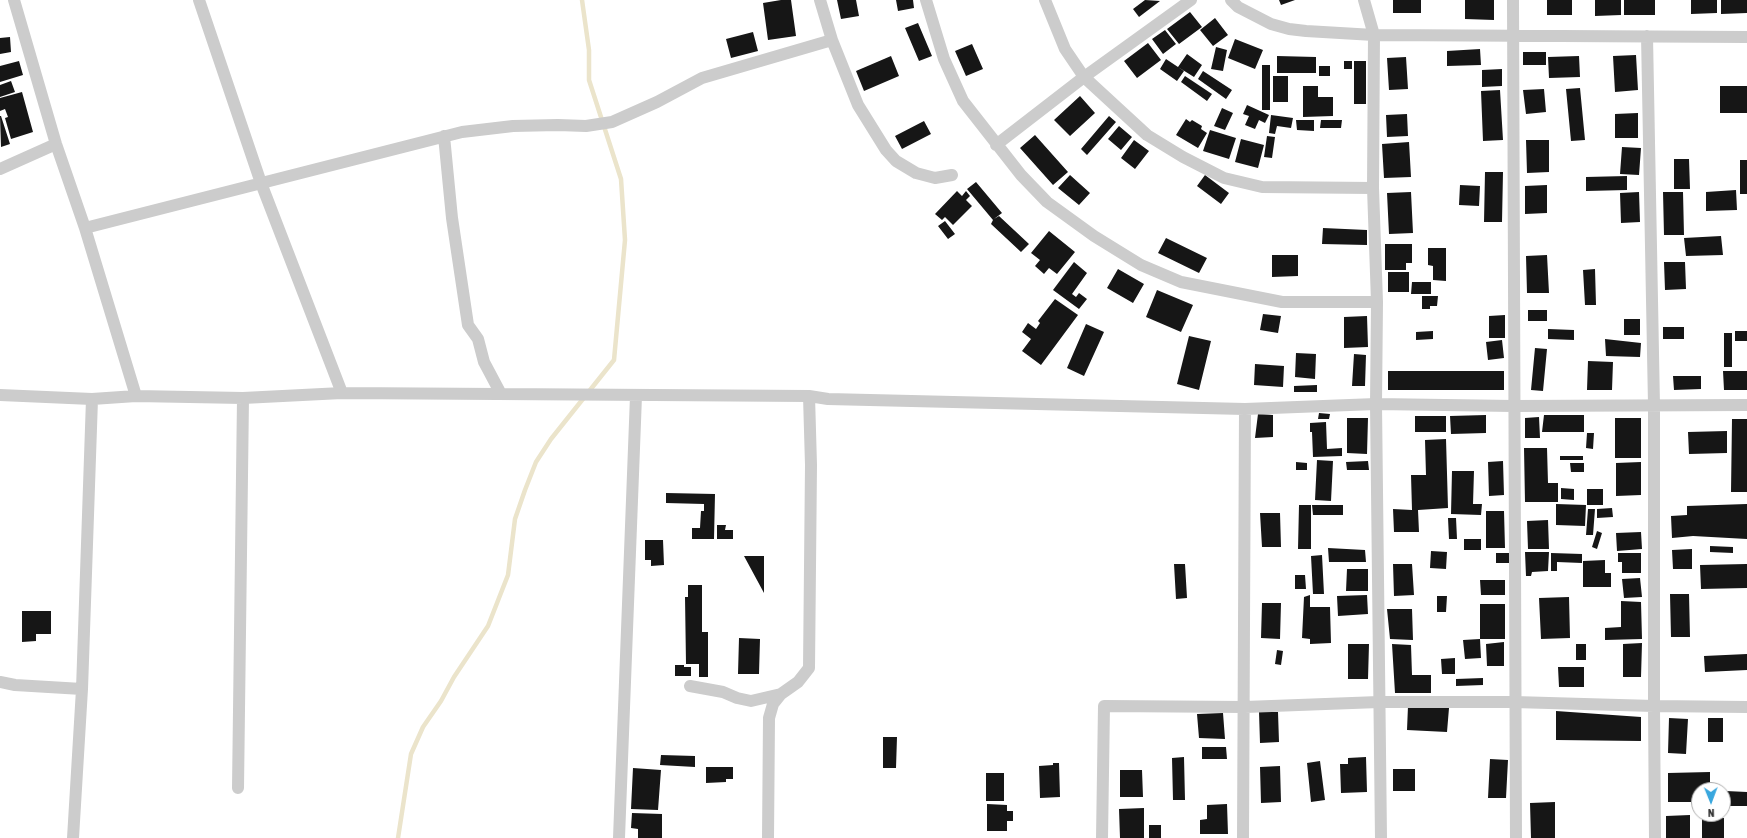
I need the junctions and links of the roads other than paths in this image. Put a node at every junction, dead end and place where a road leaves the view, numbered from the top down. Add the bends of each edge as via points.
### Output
1 (14, 0) edge
2 (199, 0) edge
3 (820, 0) edge
4 (926, 0) edge
5 (1045, 0) edge
6 (1191, 0) edge
7 (1230, 0) edge
8 (1364, 0) edge
9 (1513, 0) edge
10 (1374, 35) junction
11 (1512, 36) junction
12 (1647, 36) junction
13 (1747, 37) edge
14 (832, 40) junction
15 (1084, 77) junction
16 (444, 136) junction
17 (56, 144) junction
18 (996, 145) junction
19 (0, 170) edge
20 (952, 175) dead end
21 (261, 183) junction
22 (1373, 188) junction
23 (85, 228) junction
24 (1377, 302) junction
25 (342, 393) junction
26 (501, 394) junction
27 (0, 395) edge
28 (136, 396) junction
29 (636, 396) junction
30 (809, 396) junction
31 (244, 398) junction
32 (92, 399) junction
33 (1376, 404) junction
34 (1654, 405) junction
35 (1747, 405) edge
36 (1513, 406) junction
37 (1245, 409) junction
38 (0, 682) edge
39 (690, 686) dead end
40 (82, 688) junction
41 (781, 694) junction
42 (1379, 702) junction
43 (1514, 702) junction
44 (1654, 706) junction
45 (1244, 707) junction
46 (1747, 707) edge
47 (238, 788) dead end
48 (73, 838) edge
49 (619, 838) edge
50 (768, 838) edge
51 (1102, 838) edge
52 (1243, 838) edge
53 (1381, 838) edge
54 (1516, 838) edge
55 (1655, 838) edge

1 - 17 street
2 - 21 street
3 - 14 street
4 - 18 street via 944,59 963,101
5 - 15 street via 1065,49
6 - 15 street
7 - 10 street via 1271,24 1289,29
8 - 10 street
9 - 11 street
10 - 11 street
10 - 22 street
11 - 12 street
11 - 36 street
12 - 13 street
12 - 34 street
14 - 16 street via 702,78 612,122 586,126 513,126
14 - 20 street via 858,105 886,150 896,161 916,173 935,178
15 - 18 street
15 - 22 street via 1147,135 1224,178 1262,187
16 - 21 street
16 - 26 street via 452,218 468,325 478,339 484,362
17 - 19 street
17 - 23 street
18 - 24 street via 1047,202 1094,236 1141,265 1181,282 1282,302
21 - 23 street
21 - 25 street
22 - 24 street
23 - 28 street
24 - 33 street
25 - 26 street
25 - 31 street
26 - 29 street
27 - 32 street
28 - 31 street
28 - 32 street
29 - 30 street
29 - 49 street
30 - 37 street via 828,399
30 - 41 street via 809,668 798,682
31 - 47 street
32 - 40 street
33 - 36 street
33 - 37 street
33 - 42 street
34 - 35 street
34 - 36 street
34 - 44 street
36 - 43 street
37 - 45 street
38 - 40 street
39 - 41 street via 723,692 751,701
40 - 48 street
41 - 50 street via 769,718
42 - 43 street
42 - 45 street
42 - 53 street
43 - 44 street
43 - 54 street
44 - 46 street
44 - 55 street
45 - 51 street via 1104,706
45 - 52 street

